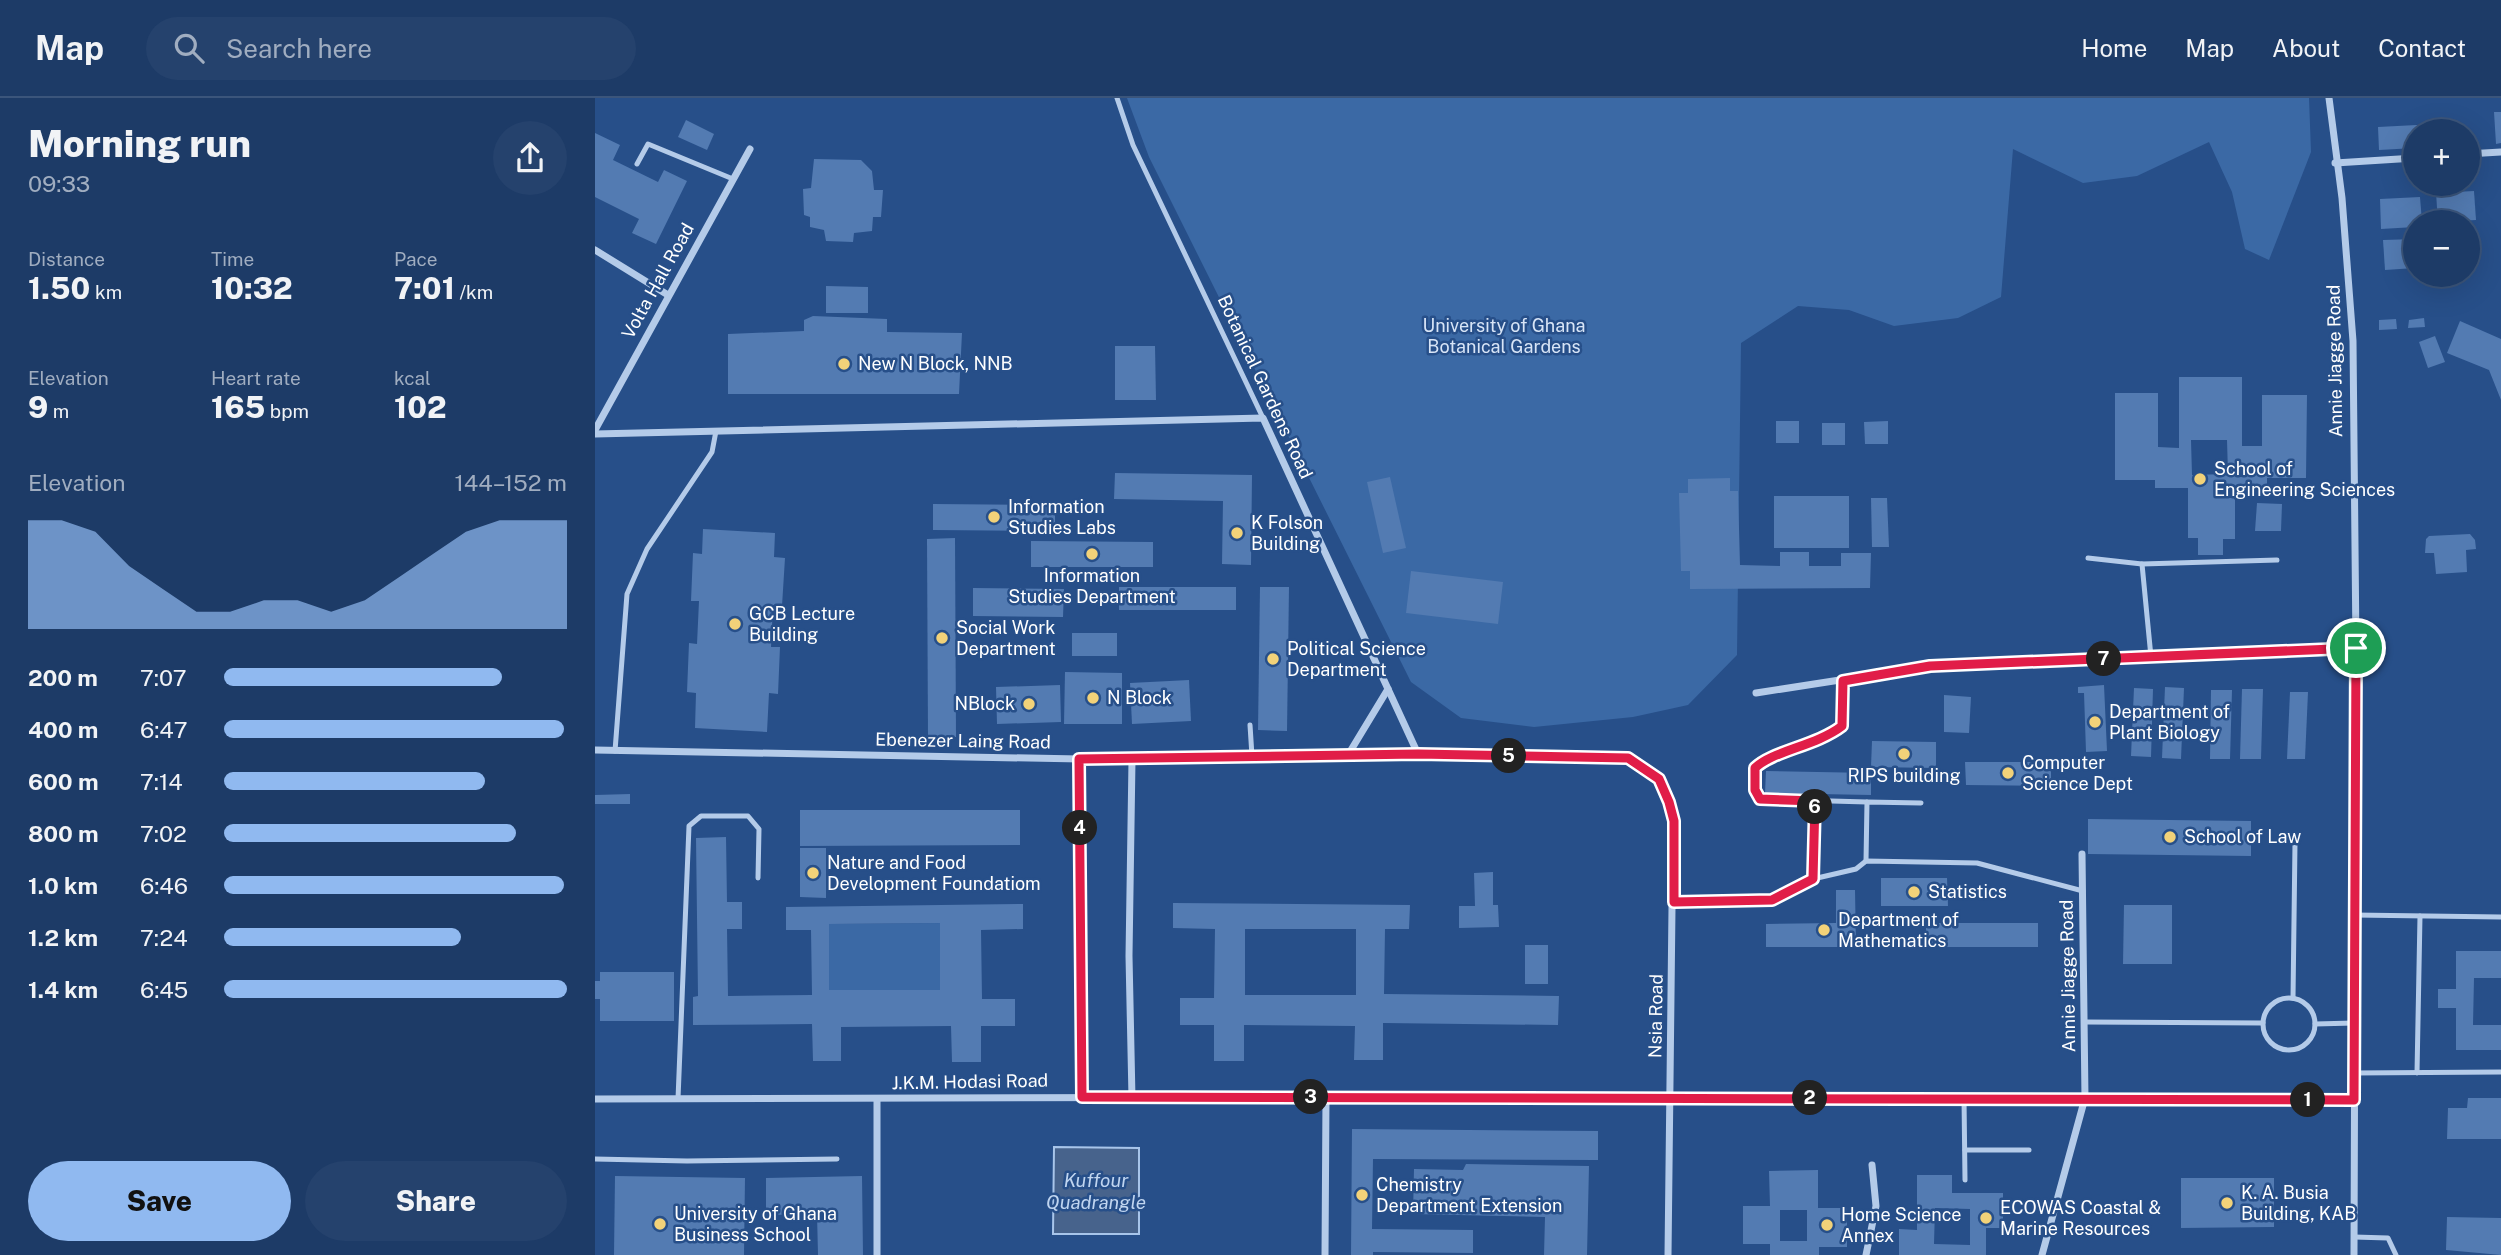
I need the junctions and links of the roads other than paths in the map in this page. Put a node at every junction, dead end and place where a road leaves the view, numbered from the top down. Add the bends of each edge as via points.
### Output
1 (1117, 98) edge
2 (2329, 98) edge
3 (750, 149) dead end
4 (2501, 152) edge
5 (2480, 153) edge
6 (2403, 159) edge
7 (2335, 163) junction
8 (637, 164) dead end
9 (733, 179) junction
10 (595, 250) edge
11 (668, 295) junction
12 (1263, 418) junction
13 (716, 431) junction
14 (595, 432) edge
15 (2088, 558) dead end
16 (2277, 560) dead end
17 (2142, 565) junction
18 (2356, 648) junction
19 (2151, 657) junction
20 (1843, 681) junction
21 (1388, 689) junction
22 (1755, 694) dead end
23 (1250, 725) dead end
24 (595, 750) edge
25 (615, 751) junction
26 (1418, 754) junction
27 (1348, 755) junction
28 (1252, 756) junction
29 (1079, 759) junction
30 (1132, 760) junction
31 (1659, 779) joint
32 (1815, 801) junction
33 (1867, 802) junction
34 (1921, 803) dead end
35 (2295, 843) dead end
36 (2083, 854) dead end
37 (1866, 861) junction
38 (758, 878) dead end
39 (1813, 879) junction
40 (2083, 891) junction
41 (1674, 902) junction
42 (2354, 915) junction
43 (2420, 916) junction
44 (2501, 917) edge
45 (2293, 998) junction
46 (2085, 1022) junction
47 (2263, 1023) junction
48 (2354, 1023) junction
49 (2315, 1024) junction
50 (2501, 1072) edge
51 (2354, 1073) junction
52 (2417, 1073) junction
53 (1082, 1097) junction
54 (1326, 1097) junction
55 (1132, 1098) junction
56 (1670, 1098) junction
57 (1964, 1098) junction
58 (2085, 1098) junction
59 (595, 1099) edge
60 (678, 1099) junction
61 (877, 1099) junction
62 (2354, 1100) junction
63 (1965, 1150) junction
64 (2029, 1150) dead end
65 (595, 1158) edge
66 (837, 1158) dead end
67 (1872, 1165) dead end
68 (1965, 1180) dead end
69 (2354, 1237) junction
70 (877, 1255) edge
71 (1325, 1255) edge
72 (1668, 1255) edge
73 (1866, 1255) edge
74 (2042, 1255) edge
75 (2354, 1255) edge
76 (2396, 1255) edge

1 - 12 lane, Botanical Gardens Road via 1133,145
2 - 7 street, Annie Jiagge Road
3 - 9 street, Volta Hall Road
4 - 5 street
6 - 7 street
7 - 18 street, Annie Jiagge Road via 2353,341
8 - 9 lane via 648,144
9 - 11 street, Volta Hall Road
10 - 11 street
11 - 14 street, Volta Hall Road
12 - 13 street
12 - 21 street, Botanical Gardens Road
13 - 14 street
13 - 25 lane via 712,452 647,549 627,594
15 - 17 lane
16 - 17 lane
17 - 19 lane
18 - 19 street
18 - 42 street, Annie Jiagge Road
19 - 20 street via 1930,666
20 - 22 street
20 - 32 lane via 1842,726 1827,737 1765,758 1755,768 1755,790 1760,799
21 - 26 street, Botanical Gardens Road
21 - 27 street
23 - 28 lane
24 - 25 street, Ebenezer Laing Road
25 - 29 street, Ebenezer Laing Road
26 - 27 street, Ebenezer Laing Road
26 - 31 street, Ebenezer Laing Road via 1628,758
27 - 28 street, Ebenezer Laing Road
28 - 30 street, Ebenezer Laing Road
29 - 30 street, Ebenezer Laing Road
29 - 53 street
30 - 55 street
31 - 41 street, Nsia Road via 1674,821
32 - 33 lane
32 - 39 lane
33 - 34 lane
33 - 37 lane
35 - 45 lane
36 - 40 street, Annie Jiagge Road
37 - 39 lane via 1856,869
37 - 40 lane via 1977,863
38 - 60 lane via 759,829 748,816 701,816 689,826
39 - 41 lane via 1772,900
40 - 46 street, Annie Jiagge Road
41 - 56 street, Nsia Road
42 - 43 lane
42 - 48 street, Annie Jiagge Road
43 - 44 lane
43 - 52 lane
45 - 47 lane via 2269,1007
45 - 49 lane via 2306,1004
46 - 47 lane
46 - 58 street, Annie Jiagge Road
47 - 49 lane via 2268,1039 2289,1049 2310,1039
48 - 49 lane
48 - 51 street, Annie Jiagge Road
50 - 52 lane
51 - 52 lane
51 - 62 street, Annie Jiagge Road
53 - 55 street, J.K.M. Hodasi Road
53 - 61 street, J.K.M. Hodasi Road
54 - 55 street, J.K.M. Hodasi Road
54 - 56 street, J.K.M. Hodasi Road
54 - 71 street
56 - 57 street, J.K.M. Hodasi Road
56 - 72 street, Nsia Road
57 - 58 street, J.K.M. Hodasi Road
57 - 63 lane
58 - 62 street, J.K.M. Hodasi Road
58 - 74 street, Annie Jiagge Road
59 - 60 street, J.K.M. Hodasi Road
60 - 61 street, J.K.M. Hodasi Road
61 - 70 street
62 - 69 street, Annie Jiagge Road
63 - 64 lane
63 - 68 lane
65 - 66 lane
67 - 73 street via 1876,1206
69 - 75 street, Annie Jiagge Road
69 - 76 lane via 2388,1238

